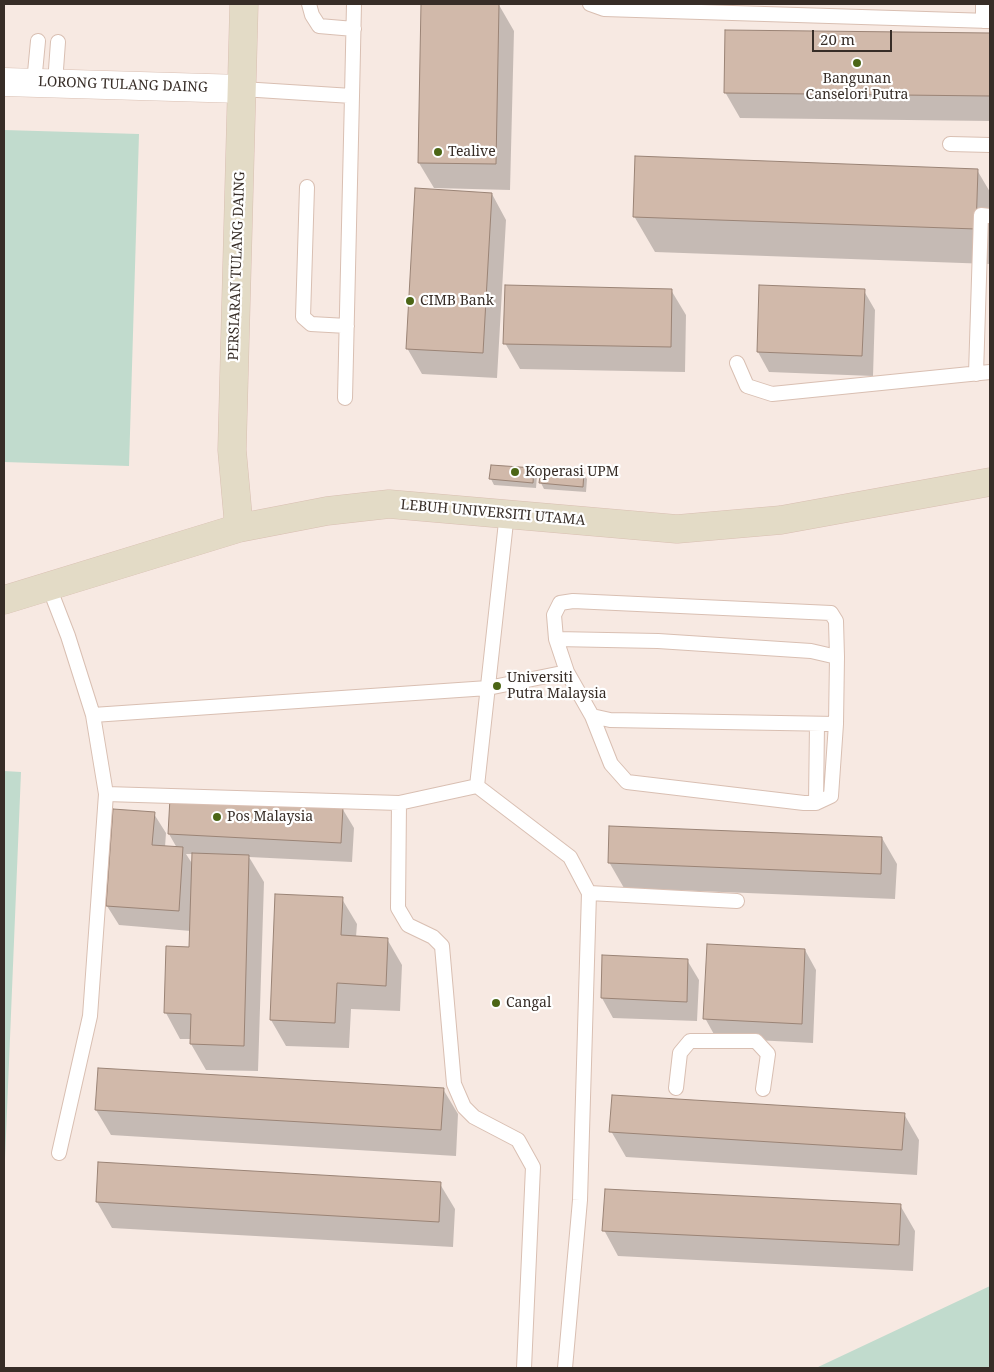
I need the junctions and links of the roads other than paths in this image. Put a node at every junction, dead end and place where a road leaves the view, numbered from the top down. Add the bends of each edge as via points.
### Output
1 (244, 4) edge
2 (309, 4) edge
3 (354, 4) edge
4 (590, 4) edge
5 (984, 4) edge
6 (986, 21) edge
7 (354, 29) junction
8 (38, 41) dead end
9 (58, 42) dead end
10 (4, 82) edge
11 (45, 83) junction
12 (242, 89) junction
13 (352, 96) junction
14 (950, 144) dead end
15 (990, 146) edge
16 (307, 187) dead end
17 (990, 216) edge
18 (347, 326) junction
19 (737, 363) dead end
20 (983, 373) edge
21 (345, 398) dead end
22 (990, 482) edge
23 (506, 513) junction
24 (239, 528) junction
25 (49, 588) junction
26 (4, 600) edge
27 (556, 639) junction
28 (837, 657) junction
29 (567, 672) junction
30 (488, 688) junction
31 (93, 715) junction
32 (592, 716) junction
33 (817, 724) junction
34 (836, 724) junction
35 (477, 786) junction
36 (106, 794) junction
37 (399, 803) junction
38 (816, 803) junction
39 (588, 894) junction
40 (737, 900) dead end
41 (676, 1088) dead end
42 (763, 1089) dead end
43 (59, 1153) dead end
44 (524, 1368) edge
45 (565, 1368) edge

1 - 12 street, PERSIARAN TULANG DAING
2 - 7 lane via 319,26
3 - 7 lane
4 - 6 lane via 604,9
5 - 6 lane
7 - 13 lane
8 - 11 lane
9 - 11 lane
10 - 11 street, LORONG TULANG DAING
11 - 12 street, LORONG TULANG DAING
12 - 13 lane
12 - 24 street, PERSIARAN TULANG DAING via 232,450
13 - 18 lane
14 - 15 lane
16 - 18 lane via 303,317 311,324
17 - 20 lane via 981,215
18 - 21 lane
19 - 20 lane via 747,386 772,394
22 - 23 street, LEBUH UNIVERSITI UTAMA via 780,520 677,529
23 - 24 street, LEBUH UNIVERSITI UTAMA via 389,504 327,511
23 - 30 lane
24 - 25 street, LEBUH UNIVERSITI UTAMA
25 - 26 street, LEBUH UNIVERSITI UTAMA
25 - 31 lane
27 - 28 lane via 811,650
27 - 28 lane via 554,615 560,603 574,601 831,613 836,621
27 - 29 lane
28 - 34 lane
29 - 30 lane
29 - 32 lane
30 - 31 lane
30 - 35 lane
31 - 36 lane
32 - 33 lane via 610,720
32 - 38 lane via 611,764 627,782
33 - 34 lane
33 - 38 lane
34 - 38 lane via 831,796
35 - 37 lane
35 - 39 lane via 570,857
36 - 37 lane
36 - 43 lane via 90,1016
37 - 44 lane via 398,908 408,925 433,937 442,946 454,1084 464,1107 474,1118 518,1140 533,1167
39 - 40 lane
39 - 45 lane via 580,1200
41 - 42 lane via 680,1053 690,1041 756,1041 768,1054

